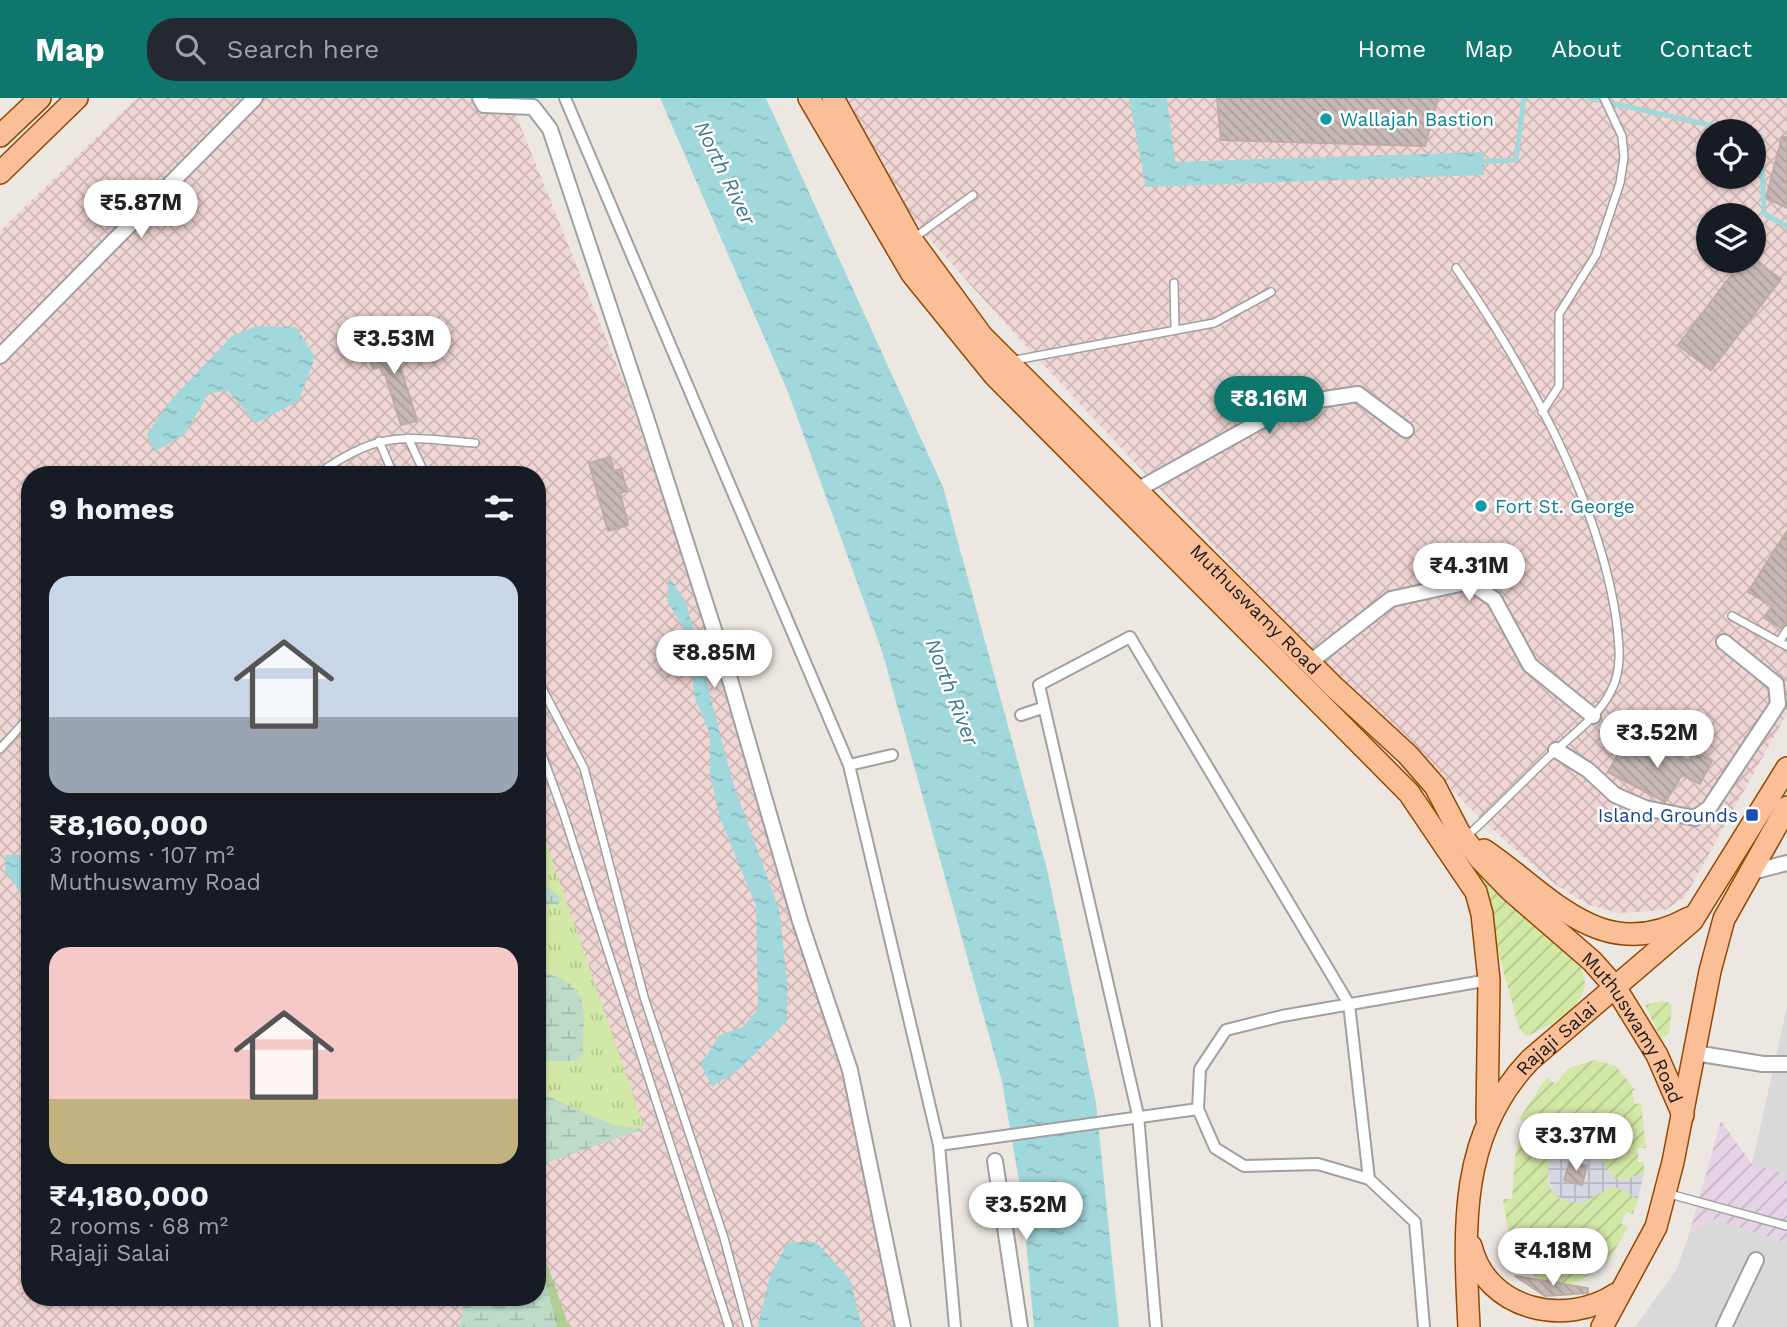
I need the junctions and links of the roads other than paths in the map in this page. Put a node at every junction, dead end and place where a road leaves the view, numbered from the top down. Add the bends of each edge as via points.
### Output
1 (40, 98) edge
2 (77, 98) edge
3 (256, 98) edge
4 (480, 98) edge
5 (565, 98) edge
6 (809, 98) edge
7 (833, 98) edge
8 (1604, 98) edge
9 (0, 136) edge
10 (0, 173) edge
11 (973, 195) dead end
12 (904, 243) junction
13 (1456, 268) dead end
14 (1174, 283) dead end
15 (1271, 292) dead end
16 (1175, 330) junction
17 (0, 356) edge
18 (1008, 361) junction
19 (1542, 412) junction
20 (1406, 430) dead end
21 (408, 438) junction
22 (379, 441) junction
23 (475, 443) dead end
24 (330, 466) edge
25 (390, 466) edge
26 (421, 466) edge
27 (1137, 490) junction
28 (1732, 616) dead end
29 (1787, 630) edge
30 (1724, 642) dead end
31 (1783, 644) edge
32 (1309, 663) junction
33 (546, 696) edge
34 (1042, 708) junction
35 (1021, 715) dead end
36 (1593, 716) junction
37 (21, 726) edge
38 (0, 748) edge
39 (1556, 750) junction
40 (892, 755) dead end
41 (546, 765) edge
42 (849, 765) junction
43 (1787, 768) edge
44 (1787, 807) edge
45 (1464, 838) junction
46 (1787, 863) edge
47 (1747, 873) junction
48 (1702, 908) junction
49 (1489, 980) junction
50 (1615, 987) junction
51 (1349, 1004) junction
52 (1695, 1053) junction
53 (1787, 1064) edge
54 (1198, 1109) junction
55 (1138, 1115) junction
56 (1683, 1115) junction
57 (1487, 1118) junction
58 (939, 1145) junction
59 (995, 1161) dead end
60 (1369, 1178) junction
61 (1666, 1193) junction
62 (1787, 1226) edge
63 (1467, 1229) junction
64 (1756, 1260) dead end
65 (1629, 1280) junction
66 (729, 1327) edge
67 (748, 1327) edge
68 (903, 1327) edge
69 (955, 1327) edge
70 (1020, 1327) edge
71 (1156, 1327) edge
72 (1424, 1327) edge
73 (1469, 1327) edge
74 (1602, 1327) edge
75 (1724, 1327) edge

1 - 9 main road
2 - 10 main road
3 - 17 street
4 - 68 street via 484,105 533,107 550,129 650,427 850,1070
5 - 42 street
6 - 12 main road, Muthuswamy Road
7 - 12 main road, Muthuswamy Road
8 - 19 lane via 1622,136 1620,183 1596,255 1559,314 1559,386
11 - 12 lane
12 - 18 main road, Muthuswamy Road
12 - 49 main road, Muthuswamy Road via 912,274 994,375 1409,793 1476,892
13 - 19 lane
14 - 16 lane
15 - 16 lane via 1214,323
16 - 18 lane
18 - 27 main road, Muthuswamy Road
19 - 36 lane via 1592,521 1611,586 1618,669 1613,689
20 - 27 street via 1358,394 1312,401 1275,413
21 - 22 lane
21 - 23 lane
21 - 26 lane
22 - 24 lane via 363,445
22 - 25 lane
27 - 32 main road, Muthuswamy Road
28 - 31 lane
29 - 31 lane
30 - 39 street via 1776,684 1778,704 1709,808 1695,818 1645,808 1615,795 1588,770
32 - 36 street via 1391,599 1469,582 1494,599 1530,665
32 - 45 main road, Muthuswamy Road via 1415,763 1435,786
33 - 67 lane via 584,768 644,997 724,1238
34 - 35 street
34 - 51 street via 1039,685 1130,637
34 - 55 street
36 - 39 lane
37 - 38 lane
39 - 45 lane
40 - 42 street
41 - 66 lane
42 - 58 street
43 - 48 main road, Rajaji Salai
44 - 47 main road
45 - 48 main road via 1566,914 1604,930 1655,932 1673,927
45 - 50 main road, Muthuswamy Road via 1496,877
46 - 47 street
47 - 52 main road via 1724,919
48 - 50 main road, Rajaji Salai via 1674,940
49 - 51 street
49 - 57 main road, Muthuswamy Road
50 - 56 main road, Muthuswamy Road via 1657,1055
50 - 57 main road, Rajaji Salai via 1530,1060
51 - 54 street via 1227,1030 1200,1069
51 - 60 street
52 - 53 street
52 - 56 main road
54 - 55 street
54 - 60 street via 1215,1148 1244,1166 1318,1164
55 - 58 street
55 - 71 street
56 - 61 main road
57 - 63 main road, Rajaji Salai via 1474,1166
58 - 69 street
59 - 70 street
60 - 72 street via 1415,1222
61 - 62 lane
61 - 65 main road via 1656,1227
63 - 65 main road via 1484,1278 1510,1306 1528,1313 1569,1318 1590,1314
63 - 73 main road, Rajaji Salai
64 - 75 street
65 - 74 main road

